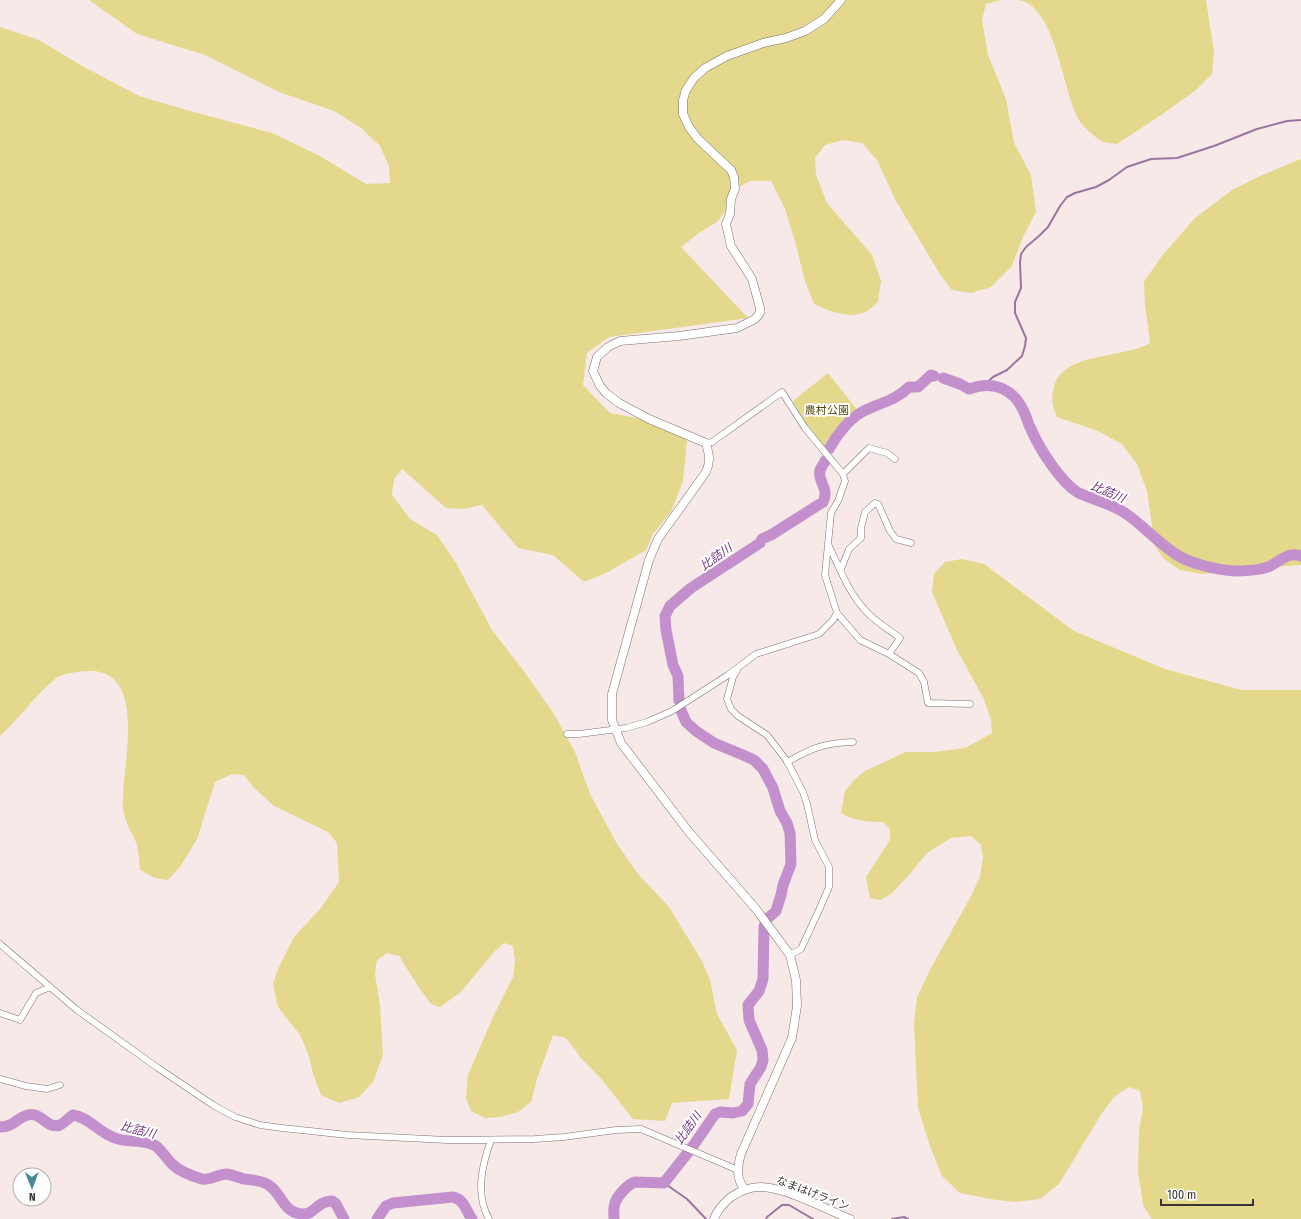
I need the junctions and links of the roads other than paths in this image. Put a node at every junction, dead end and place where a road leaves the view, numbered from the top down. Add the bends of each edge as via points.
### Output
1 (840, 0) edge
2 (706, 443) junction
3 (895, 459) dead end
4 (843, 474) junction
5 (911, 543) dead end
6 (828, 544) junction
7 (841, 569) junction
8 (837, 613) junction
9 (889, 654) junction
10 (740, 666) junction
11 (970, 704) dead end
12 (615, 729) junction
13 (567, 734) dead end
14 (853, 742) dead end
15 (787, 762) junction
16 (0, 944) edge
17 (790, 955) junction
18 (50, 987) junction
19 (0, 1013) edge
20 (0, 1079) edge
21 (60, 1085) dead end
22 (491, 1140) junction
23 (738, 1170) junction
24 (744, 1190) junction
25 (489, 1219) edge
26 (714, 1219) edge
27 (850, 1219) edge

1 - 2 street via 824,19 805,31 726,56 705,68 694,78 683,100 683,114 689,127 731,170 734,177 730,214 726,224 731,246 752,279 760,313 755,319 737,328 620,342 608,347 597,357 593,372 606,393 650,419
2 - 4 street via 712,442 782,392 805,428
2 - 12 street via 710,463 706,472 658,539 649,560 612,694 612,720
3 - 4 street via 887,453 869,448
4 - 6 street via 845,481 831,513
5 - 7 street via 896,539 884,521 878,504 875,503 865,512 861,538 849,549
6 - 7 street
6 - 8 street via 824,575
7 - 9 street via 863,608 900,638
8 - 9 street via 860,640
8 - 10 street via 819,634 756,654
9 - 11 street via 918,673 924,682 928,703
10 - 12 street via 672,711 647,722
10 - 15 street via 733,677 727,699 731,709 767,735
12 - 13 street
12 - 17 street via 621,743 684,825 756,909
14 - 15 street via 832,743 808,750
15 - 17 street via 803,792 815,840 829,867 830,877 829,887 801,949
16 - 18 street
17 - 23 street via 796,980 797,1006 792,1038 741,1154
18 - 19 street via 36,993 20,1020
18 - 22 street via 77,1010 158,1068 213,1105 236,1117 274,1127 348,1135
20 - 21 street via 47,1089
22 - 23 street via 641,1130
22 - 25 street via 481,1176 482,1196
23 - 24 street
24 - 26 street via 728,1200
24 - 27 street, なまはげライン via 771,1188

